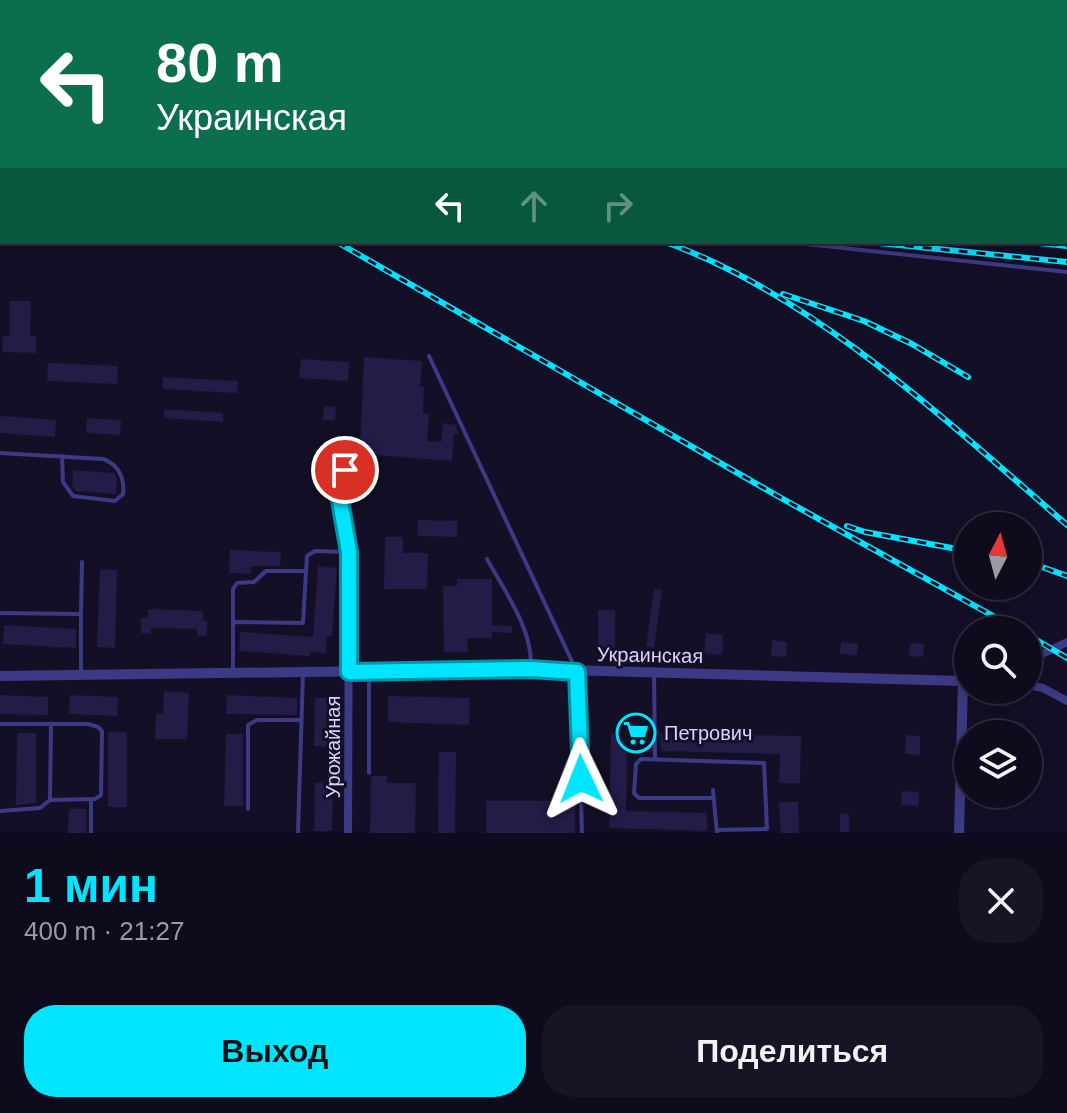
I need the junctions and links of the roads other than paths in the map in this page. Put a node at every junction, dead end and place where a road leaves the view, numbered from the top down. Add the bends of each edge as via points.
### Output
1 (806, 244) edge
2 (1067, 272) edge
3 (429, 356) dead end
4 (0, 453) edge
5 (62, 456) junction
6 (345, 470) dead end
7 (349, 552) junction
8 (487, 559) dead end
9 (82, 562) dead end
10 (306, 571) junction
11 (0, 613) edge
12 (81, 614) junction
13 (233, 622) junction
14 (1067, 642) edge
15 (1042, 654) edge
16 (530, 669) junction
17 (303, 672) junction
18 (349, 672) junction
19 (369, 672) junction
20 (577, 672) junction
21 (233, 673) junction
22 (654, 673) junction
23 (81, 674) junction
24 (0, 676) edge
25 (954, 681) edge
26 (1042, 688) edge
27 (1067, 701) edge
28 (964, 704) edge
29 (301, 720) junction
30 (0, 724) edge
31 (51, 724) junction
32 (655, 759) junction
33 (369, 773) dead end
34 (713, 790) dead end
35 (713, 798) junction
36 (91, 799) junction
37 (50, 800) junction
38 (248, 809) dead end
39 (0, 811) edge
40 (717, 831) edge
41 (91, 833) edge
42 (298, 833) edge
43 (348, 833) edge
44 (582, 833) edge
45 (959, 833) edge

1 - 2 lane
3 - 20 lane
4 - 5 lane
5 - 5 lane via 113,464 123,481 121,497 110,501 73,496 63,482
6 - 7 street, Урожайная via 339,495
7 - 10 lane via 312,552
7 - 18 street, Урожайная
8 - 16 lane via 528,642
9 - 12 lane
10 - 13 lane via 266,571 254,582 236,584
10 - 13 lane via 303,623
11 - 12 lane
12 - 23 lane
13 - 21 lane
14 - 15 street
16 - 19 street, Украинская
16 - 20 street, Украинская
17 - 18 street, Украинская
17 - 21 street, Украинская
17 - 29 lane
18 - 19 street, Украинская
18 - 43 street, Урожайная
19 - 33 lane
20 - 22 street, Украинская
20 - 44 lane
21 - 23 street, Украинская
22 - 25 street, Украинская
22 - 32 lane
23 - 24 street, Украинская
26 - 27 street
28 - 45 street
29 - 38 lane via 257,720 248,725
29 - 42 lane
30 - 31 lane
31 - 36 lane via 94,724 102,731 102,792
31 - 37 lane
32 - 35 lane via 636,764 634,793 639,798
32 - 40 lane via 764,763 767,829
34 - 35 lane
35 - 40 lane
36 - 37 lane
36 - 41 lane
37 - 39 lane via 40,808

